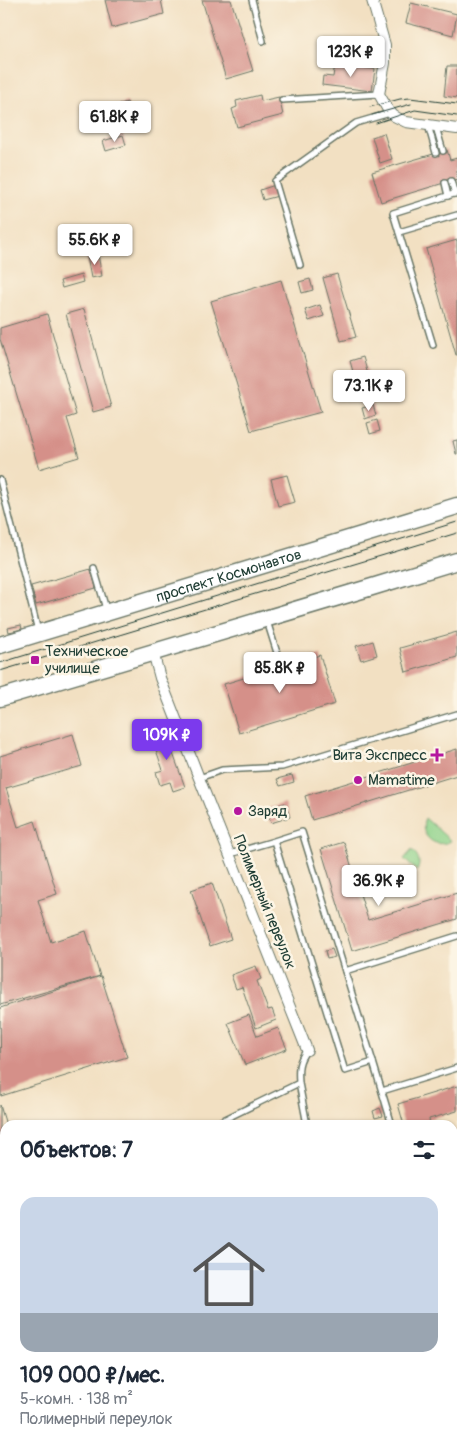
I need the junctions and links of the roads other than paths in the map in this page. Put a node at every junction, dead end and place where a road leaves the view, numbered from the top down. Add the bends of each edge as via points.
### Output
1 (252, 0) edge
2 (372, 0) edge
3 (264, 41) dead end
4 (380, 94) junction
5 (282, 100) dead end
6 (390, 113) junction
7 (432, 126) junction
8 (457, 130) edge
9 (443, 151) dead end
10 (436, 153) dead end
11 (451, 181) dead end
12 (445, 183) dead end
13 (456, 193) edge
14 (448, 196) junction
15 (457, 215) edge
16 (399, 232) junction
17 (300, 265) dead end
18 (433, 346) dead end
19 (0, 480) edge
20 (457, 506) edge
21 (457, 561) edge
22 (94, 568) dead end
23 (107, 612) junction
24 (266, 620) junction
25 (39, 633) junction
26 (0, 646) edge
27 (153, 652) junction
28 (278, 656) dead end
29 (0, 698) edge
30 (457, 714) edge
31 (199, 778) junction
32 (274, 841) junction
33 (230, 854) junction
34 (457, 936) edge
35 (345, 971) junction
36 (307, 1050) joint
37 (373, 1062) junction
38 (457, 1068) edge
39 (298, 1082) junction
40 (382, 1091) junction
41 (223, 1120) edge
42 (306, 1120) edge
43 (391, 1120) edge

1 - 3 lane
2 - 4 street via 385,45
4 - 5 lane
4 - 6 street
6 - 7 street via 400,120
6 - 17 lane via 356,124 275,181
7 - 8 street
7 - 9 lane
7 - 10 lane
11 - 13 lane
12 - 14 lane
13 - 14 lane
14 - 16 lane via 393,212
15 - 16 lane
16 - 18 lane
19 - 25 lane
20 - 23 main road, проспект Космонавтов
21 - 24 main road
22 - 23 lane
23 - 25 main road, проспект Космонавтов
24 - 27 main road
24 - 28 lane
25 - 26 main road, проспект Космонавтов
27 - 29 main road
27 - 31 street, Полимерный переулок
30 - 31 lane via 282,768 222,770
31 - 33 street, Полимерный переулок
32 - 33 lane
32 - 35 lane via 302,832
32 - 37 lane via 345,1071
33 - 36 street, Полимерный переулок
34 - 35 lane
35 - 37 lane
36 - 39 lane via 297,1066
37 - 40 lane
38 - 40 lane
39 - 41 lane
39 - 42 lane
40 - 43 lane

